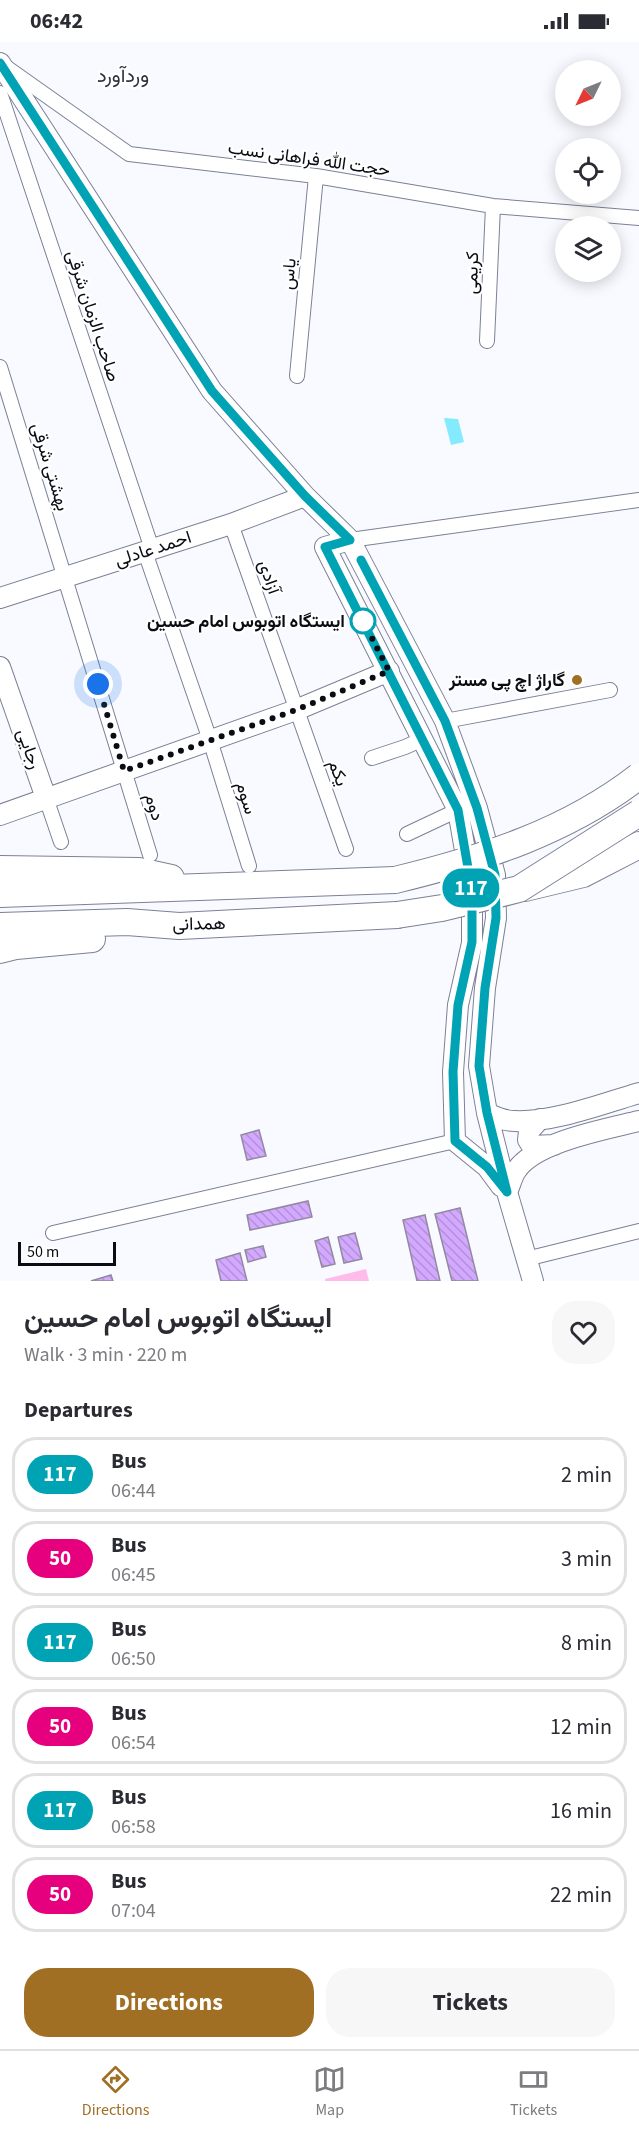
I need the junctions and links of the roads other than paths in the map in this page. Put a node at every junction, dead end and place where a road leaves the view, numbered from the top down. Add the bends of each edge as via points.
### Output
1 (1, 63) edge
2 (0, 93) edge
3 (316, 176) junction
4 (493, 206) junction
5 (639, 218) edge
6 (487, 341) dead end
7 (0, 367) edge
8 (297, 376) dead end
9 (305, 496) junction
10 (639, 500) edge
11 (231, 524) junction
12 (350, 540) junction
13 (148, 551) junction
14 (65, 577) junction
15 (0, 598) edge
16 (0, 667) edge
17 (389, 671) junction
18 (610, 690) dead end
19 (296, 710) junction
20 (445, 721) junction
21 (423, 739) junction
22 (210, 740) junction
23 (372, 758) dead end
24 (124, 771) junction
25 (639, 776) edge
26 (46, 798) junction
27 (458, 810) junction
28 (639, 813) edge
29 (0, 815) edge
30 (407, 834) dead end
31 (61, 842) dead end
32 (639, 845) edge
33 (346, 849) dead end
34 (150, 855) dead end
35 (249, 866) dead end
36 (0, 869) edge
37 (215, 886) junction
38 (519, 889) junction
39 (0, 894) edge
40 (0, 926) edge
41 (179, 926) junction
42 (0, 950) edge
43 (639, 1093) edge
44 (487, 1113) junction
45 (540, 1119) junction
46 (639, 1121) edge
47 (455, 1141) junction
48 (554, 1145) junction
49 (507, 1192) junction
50 (639, 1231) edge
51 (53, 1233) dead end
52 (526, 1259) junction
53 (533, 1281) edge

1 - 3 street, حجت الله فراهانی نسب via 129,154
1 - 9 main road via 212,391
2 - 13 street, صاحب الزمان شرقی
3 - 4 street, حجت الله فراهانی نسب
3 - 8 street, یاس
4 - 5 street, حجت الله فراهانی نسب
4 - 6 street, کریمی
7 - 14 street, بهشتی شرقی
9 - 11 main road, احمد عادلی
9 - 12 main road
10 - 12 street
11 - 13 main road, احمد عادلی
11 - 19 street, آزادی
12 - 17 main road via 325,547
12 - 20 main road
13 - 14 main road, احمد عادلی
13 - 22 street, صاحب الزمان شرقی
14 - 15 main road, احمد عادلی
14 - 24 street, بهشتی شرقی
16 - 26 main road, رجایی
17 - 19 main road
17 - 21 main road
18 - 20 street
19 - 22 main road
19 - 33 street, یکم
20 - 44 main road via 477,808 495,875 496,918 479,1066
21 - 23 street
21 - 27 main road
22 - 24 main road
22 - 35 street, سوم
24 - 26 main road
24 - 34 street, دوم
25 - 37 highway, همدانی, bridge via 581,815 517,845 458,865 395,880
26 - 29 main road
26 - 31 street
27 - 30 street
27 - 47 main road via 472,891 472,942 458,1005 453,1072
28 - 38 highway, bridge
32 - 38 highway, همدانی via 583,874
36 - 37 highway via 139,871
37 - 39 highway, همدانی
38 - 41 highway, همدانی, bridge via 397,915
40 - 41 highway, همدانی via 127,922
41 - 42 highway
43 - 45 main road
44 - 45 main road via 515,1122
44 - 49 main road
45 - 48 main road via 529,1131 528,1140 532,1146
46 - 48 main road
47 - 49 main road via 487,1167
47 - 51 street
48 - 49 main road via 516,1170
49 - 52 main road
50 - 52 street
52 - 53 main road

